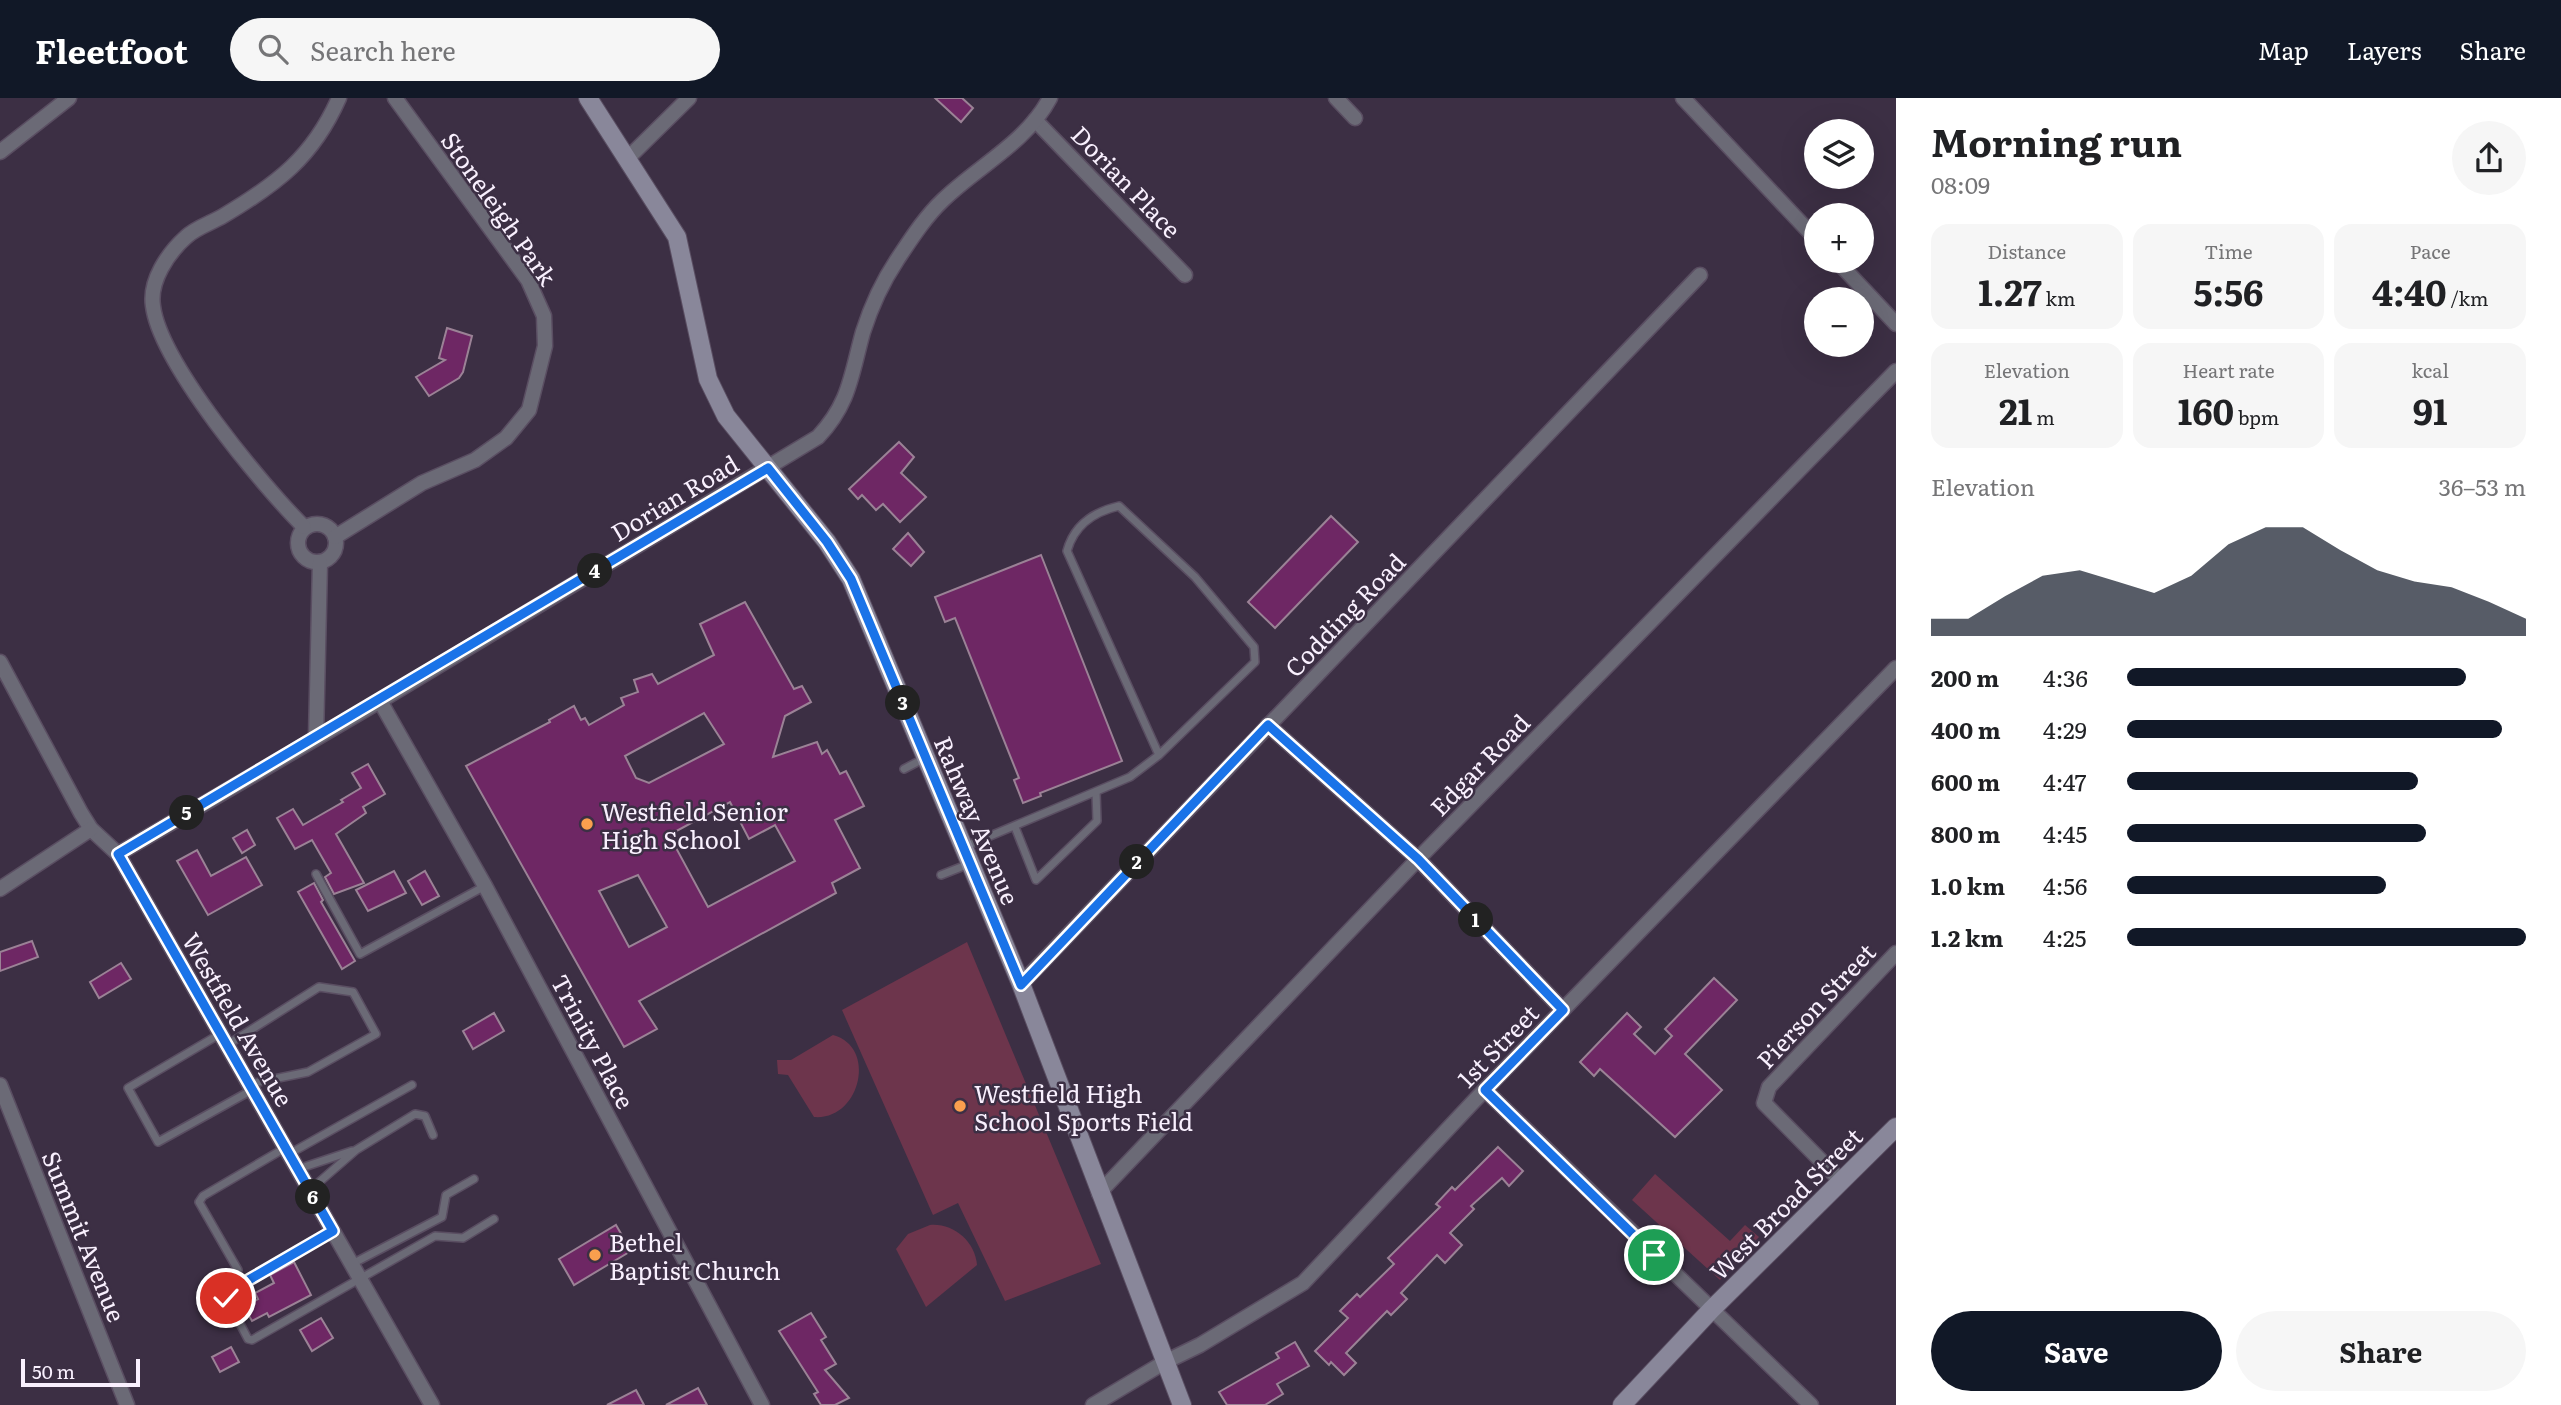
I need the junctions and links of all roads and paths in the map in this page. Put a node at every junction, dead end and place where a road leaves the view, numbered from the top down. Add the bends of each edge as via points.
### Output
1 (69, 98) edge
2 (338, 98) edge
3 (395, 98) edge
4 (588, 98) edge
5 (689, 98) edge
6 (1050, 98) edge
7 (1336, 98) edge
8 (1683, 98) edge
9 (1355, 118) dead end
10 (1035, 120) junction
11 (0, 152) edge
12 (628, 158) junction
13 (1804, 226) edge
14 (1848, 273) edge
15 (1185, 275) dead end
16 (1700, 275) dead end
17 (1896, 324) edge
18 (1896, 371) edge
19 (768, 468) junction
20 (304, 527) junction
21 (335, 537) junction
22 (320, 562) junction
23 (0, 662) edge
24 (1896, 668) edge
25 (380, 701) junction
26 (1268, 725) junction
27 (316, 737) junction
28 (1159, 755) junction
29 (926, 758) junction
30 (904, 769) dead end
31 (1096, 792) junction
32 (1015, 827) junction
33 (91, 829) junction
34 (118, 854) junction
35 (967, 855) junction
36 (1418, 859) junction
37 (316, 874) dead end
38 (941, 875) dead end
39 (485, 886) junction
40 (0, 889) edge
41 (1896, 953) edge
42 (1021, 985) junction
43 (1563, 1010) junction
44 (224, 1039) junction
45 (0, 1085) edge
46 (412, 1085) dead end
47 (251, 1087) junction
48 (1485, 1090) junction
49 (1896, 1127) edge
50 (433, 1135) dead end
51 (356, 1150) junction
52 (287, 1151) junction
53 (298, 1169) junction
54 (474, 1179) dead end
55 (1842, 1181) junction
56 (310, 1191) junction
57 (1099, 1193) junction
58 (494, 1219) dead end
59 (333, 1231) junction
60 (352, 1264) junction
61 (237, 1270) dead end
62 (361, 1280) junction
63 (1711, 1310) junction
64 (1165, 1362) junction
65 (127, 1405) edge
66 (432, 1405) edge
67 (762, 1405) edge
68 (1093, 1405) edge
69 (1182, 1405) edge
70 (1622, 1405) edge
71 (1811, 1405) edge

1 - 11 street
2 - 20 street via 310,150 287,175 186,236 158,271 152,305 163,336 197,398 276,499
3 - 21 street, Stoneleigh Park via 528,280 544,316 545,346 529,410 506,438 475,460 422,483
4 - 12 street, Rahway Avenue
5 - 12 street
6 - 10 street, Dorian Road
7 - 9 street
8 - 13 street
10 - 15 street, Dorian Place
10 - 19 street, Dorian Road via 941,202 916,233 880,291 836,418 818,437
12 - 19 street, Rahway Avenue via 677,237 708,379 726,416
14 - 17 street
16 - 26 street, Codding Road
18 - 36 street, Edgar Road
19 - 25 street, Dorian Road
19 - 29 street, Rahway Avenue via 851,579
20 - 21 street via 323,524
20 - 22 street via 298,538 299,551 308,560
21 - 22 street, Stoneleigh Park via 335,550
22 - 27 street, Stoneleigh Park
23 - 33 street, Westfield Avenue
24 - 43 street, 1st Street
25 - 27 street, Dorian Road
25 - 39 street, Trinity Place
26 - 36 street
26 - 42 street, Codding Road
27 - 34 street, Dorian Road
28 - 28 lane via 1255,662 1254,647 1195,577 1119,506 1097,511 1071,534 1067,551
28 - 31 lane via 1130,777
29 - 30 lane
29 - 35 street, Rahway Avenue
31 - 32 lane
31 - 32 lane via 1097,821 1036,880
32 - 35 lane
33 - 34 street, Westfield Avenue
33 - 40 street
34 - 44 street, Westfield Avenue
35 - 38 lane
35 - 42 street, Rahway Avenue
36 - 43 street
36 - 57 street, Edgar Road
37 - 39 lane via 360,954
39 - 67 street, Trinity Place
41 - 55 street, Pierson Street via 1769,1087 1764,1103
42 - 57 street, Rahway Avenue
43 - 48 street, 1st Street
44 - 47 street, Westfield Avenue
44 - 47 lane via 128,1088 158,1142
44 - 47 lane via 319,987 353,992 376,1034 308,1072
45 - 65 street, Summit Avenue
46 - 52 lane
47 - 52 street, Westfield Avenue
48 - 63 street
48 - 64 street, 1st Street via 1303,1283
49 - 55 street, West Broad Street
50 - 51 lane via 425,1116 415,1114
51 - 53 lane
51 - 56 lane
52 - 53 street, Westfield Avenue
52 - 61 lane via 203,1196 200,1202
53 - 56 street, Westfield Avenue
54 - 60 lane via 446,1195 442,1217
55 - 63 street, West Broad Street
56 - 59 street, Westfield Avenue
57 - 64 street, Rahway Avenue
58 - 62 lane via 463,1238 435,1236
59 - 60 street, Westfield Avenue
59 - 62 lane via 225,1295 246,1336 252,1340
60 - 62 street, Westfield Avenue
62 - 66 street, Westfield Avenue
63 - 70 street, West Broad Street
63 - 71 street
64 - 68 street, 1st Street
64 - 69 street, Rahway Avenue

